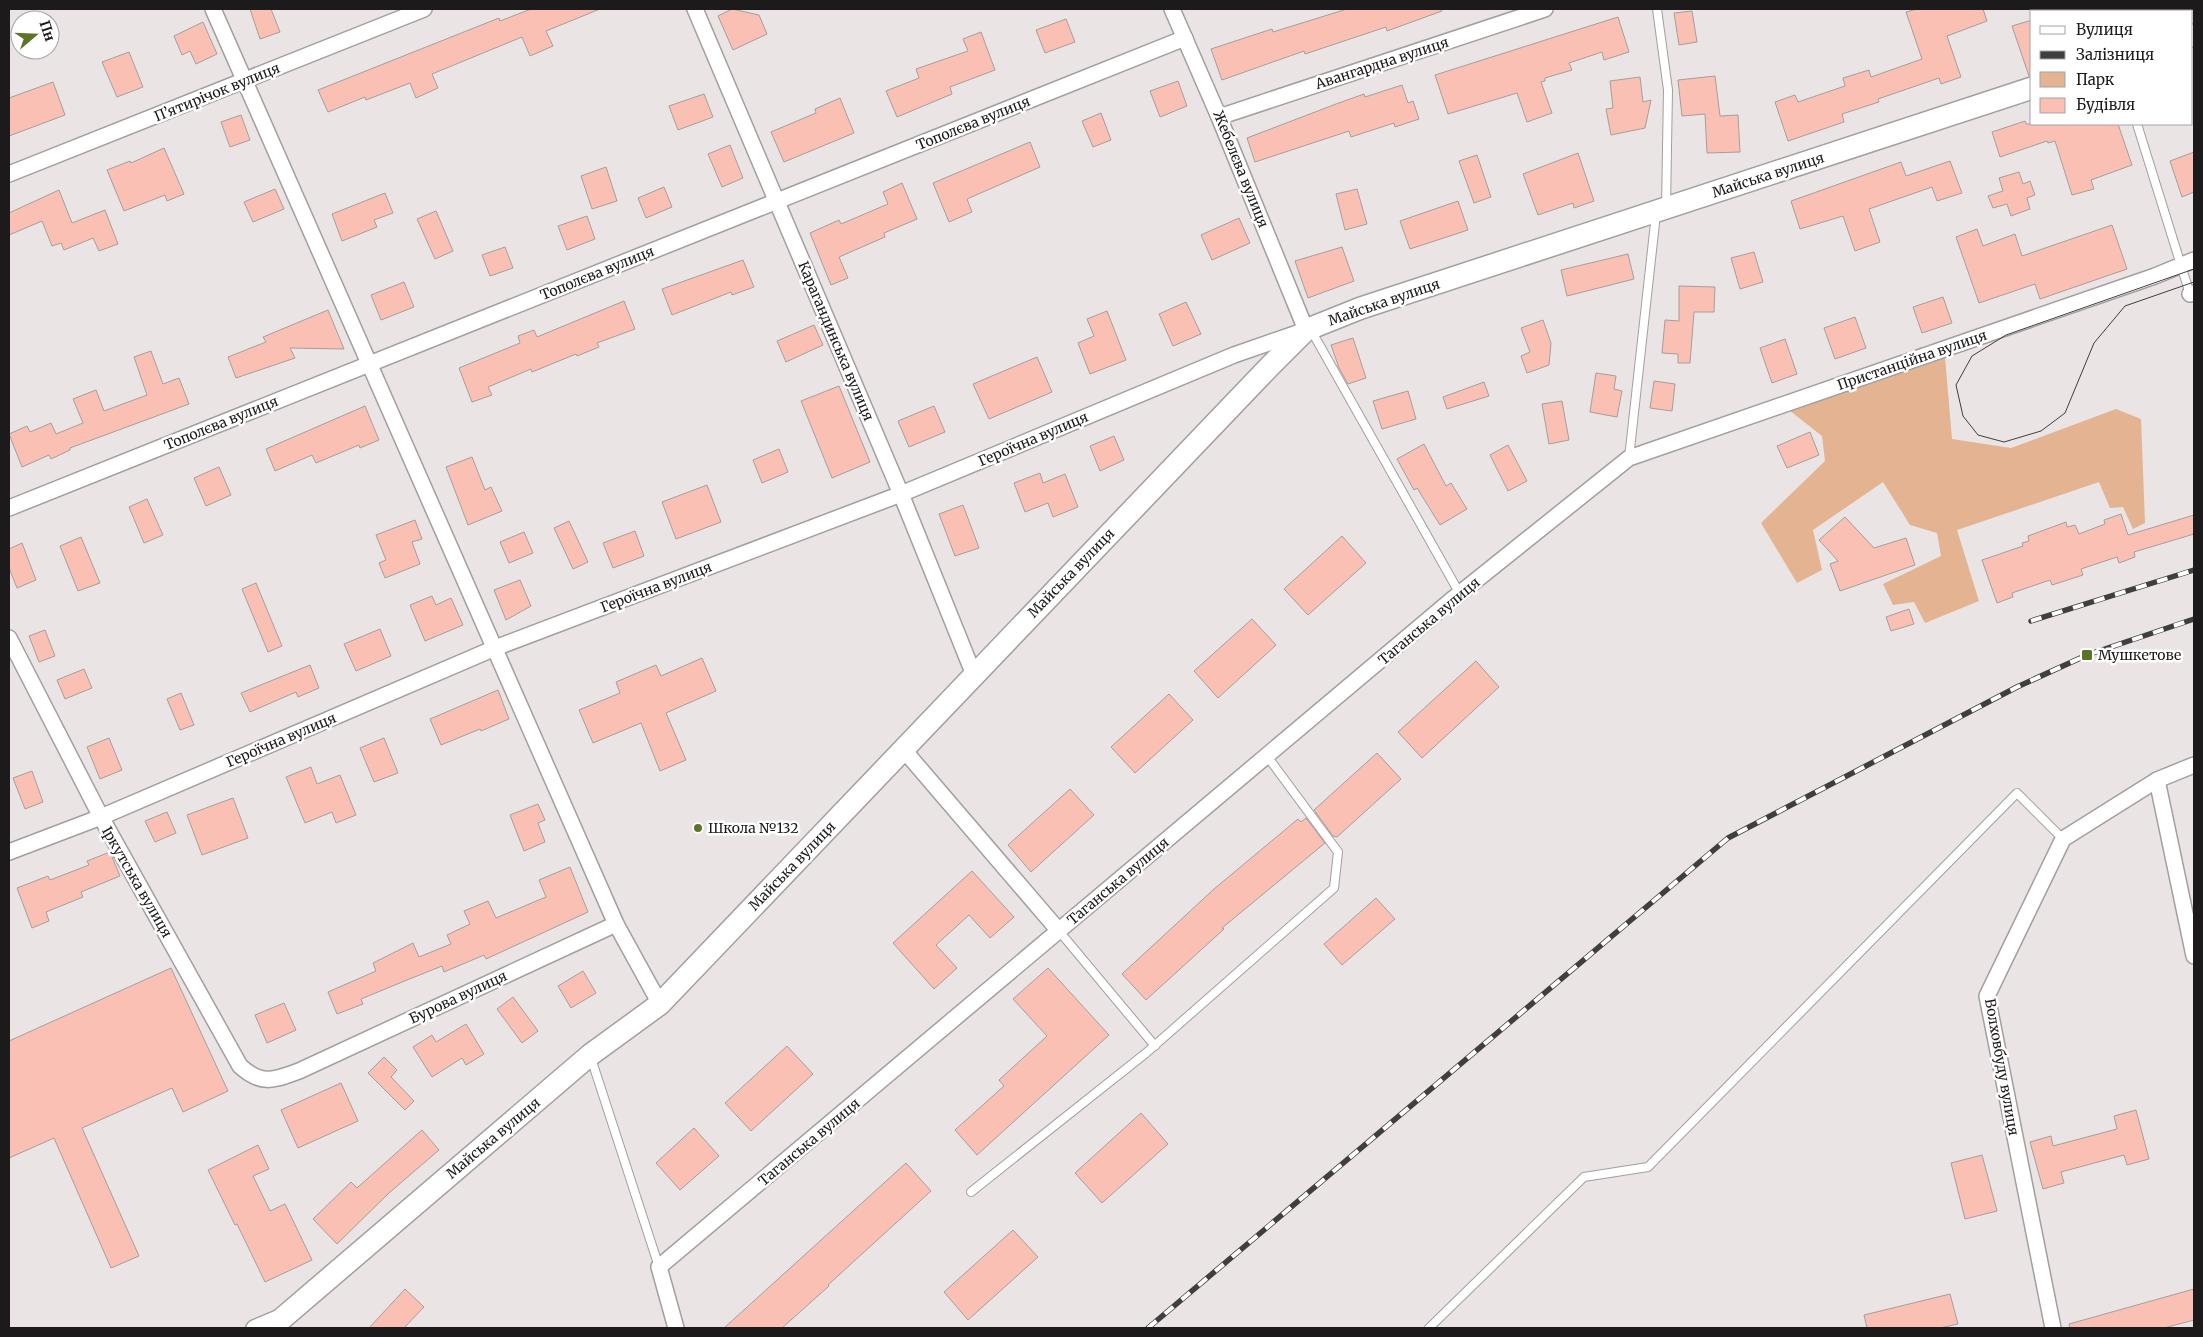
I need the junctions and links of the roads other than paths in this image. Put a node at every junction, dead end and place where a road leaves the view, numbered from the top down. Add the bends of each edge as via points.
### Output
1 (213, 9) edge
2 (424, 9) edge
3 (695, 9) edge
4 (1172, 9) edge
5 (1545, 9) edge
6 (1657, 9) edge
7 (1185, 38) junction
8 (245, 81) junction
9 (2030, 89) edge
10 (1219, 116) junction
11 (2137, 125) edge
12 (9, 174) edge
13 (778, 201) junction
14 (1661, 211) junction
15 (2188, 262) edge
16 (2192, 293) edge
17 (1308, 329) junction
18 (370, 364) junction
19 (1629, 458) junction
20 (900, 494) junction
21 (9, 508) edge
22 (1460, 594) junction
23 (9, 638) edge
24 (494, 648) junction
25 (974, 675) junction
26 (903, 749) junction
27 (1267, 756) junction
28 (2194, 765) edge
29 (2157, 780) junction
30 (100, 817) junction
31 (2063, 839) junction
32 (9, 852) edge
33 (616, 924) junction
34 (1059, 931) junction
35 (2194, 956) edge
36 (660, 1004) junction
37 (1154, 1046) junction
38 (590, 1056) junction
39 (300, 1071) joint
40 (971, 1192) dead end
41 (660, 1267) junction
42 (277, 1322) edge
43 (254, 1328) edge
44 (676, 1328) edge
45 (1429, 1328) edge
46 (2053, 1328) edge

1 - 8 street
2 - 8 street, П’ятирічок вулиця
3 - 13 street, Карагандинська вулиця
4 - 7 street, Жебелєва вулиця
5 - 10 street, Авангардна вулиця
6 - 14 lane via 1668,90
7 - 10 street, Жебелєва вулиця
7 - 13 street, Тополєва вулиця
8 - 12 street, П’ятирічок вулиця
8 - 18 street
9 - 14 street, Майська вулиця
10 - 17 street, Жебелєва вулиця
11 - 15 lane
13 - 18 street, Тополєва вулиця
13 - 20 street, Карагандинська вулиця
14 - 17 street, Майська вулиця via 1361,308
14 - 19 lane
15 - 16 lane
15 - 19 street, Пристанційна вулиця
17 - 20 street, Героїчна вулиця via 1234,355
17 - 22 lane
17 - 25 street, Майська вулиця
18 - 21 street, Тополєва вулиця
18 - 24 street
19 - 22 street, Таганська вулиця
20 - 24 street, Героїчна вулиця
20 - 25 street, Карагандинська вулиця
22 - 27 street, Таганська вулиця
23 - 30 street, Іркутська вулиця
24 - 30 street, Героїчна вулиця
24 - 33 street
25 - 26 street, Майська вулиця
26 - 34 street
26 - 36 street, Майська вулиця
27 - 34 street, Таганська вулиця
27 - 37 lane via 1338,852 1334,888
28 - 29 street
29 - 31 street
29 - 35 street
30 - 32 street, Героїчна вулиця
30 - 39 street, Іркутська вулиця via 240,1066 261,1079 275,1080
31 - 45 lane via 2017,793 1648,1167 1584,1177
31 - 46 street, Волховбуду вулиця via 1987,996
33 - 36 street
33 - 39 street, Бурова вулиця
34 - 37 lane
34 - 41 street, Таганська вулиця
36 - 38 street, Майська вулиця
37 - 40 lane
38 - 41 lane
38 - 42 street, Майська вулиця
41 - 44 street
42 - 43 street

